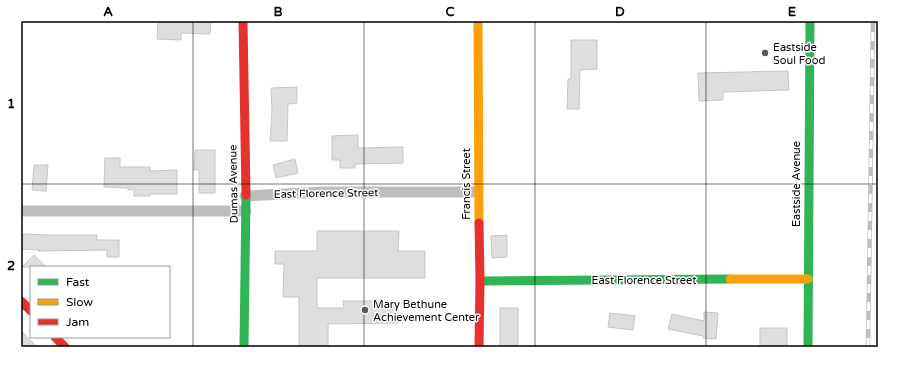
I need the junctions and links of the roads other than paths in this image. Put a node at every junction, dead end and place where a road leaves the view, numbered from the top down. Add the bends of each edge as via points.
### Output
1 (243, 21) edge
2 (478, 21) edge
3 (810, 21) edge
4 (478, 192) junction
5 (245, 196) junction
6 (21, 211) edge
7 (246, 211) junction
8 (808, 279) junction
9 (480, 281) junction
10 (21, 300) edge
11 (30, 310) edge
12 (57, 338) edge
13 (65, 347) edge
14 (244, 347) edge
15 (479, 347) edge
16 (808, 347) edge

1 - 5 street, Dumas Avenue
2 - 4 street, Francis Street
3 - 8 street, Eastside Avenue
4 - 5 street, East Florence Street via 326,192
4 - 9 street, Francis Street
5 - 7 street, Dumas Avenue
6 - 7 street
7 - 14 street, Dumas Avenue
8 - 9 street, East Florence Street
8 - 16 street, Eastside Avenue
9 - 15 street, Francis Street
10 - 11 street
12 - 13 street

